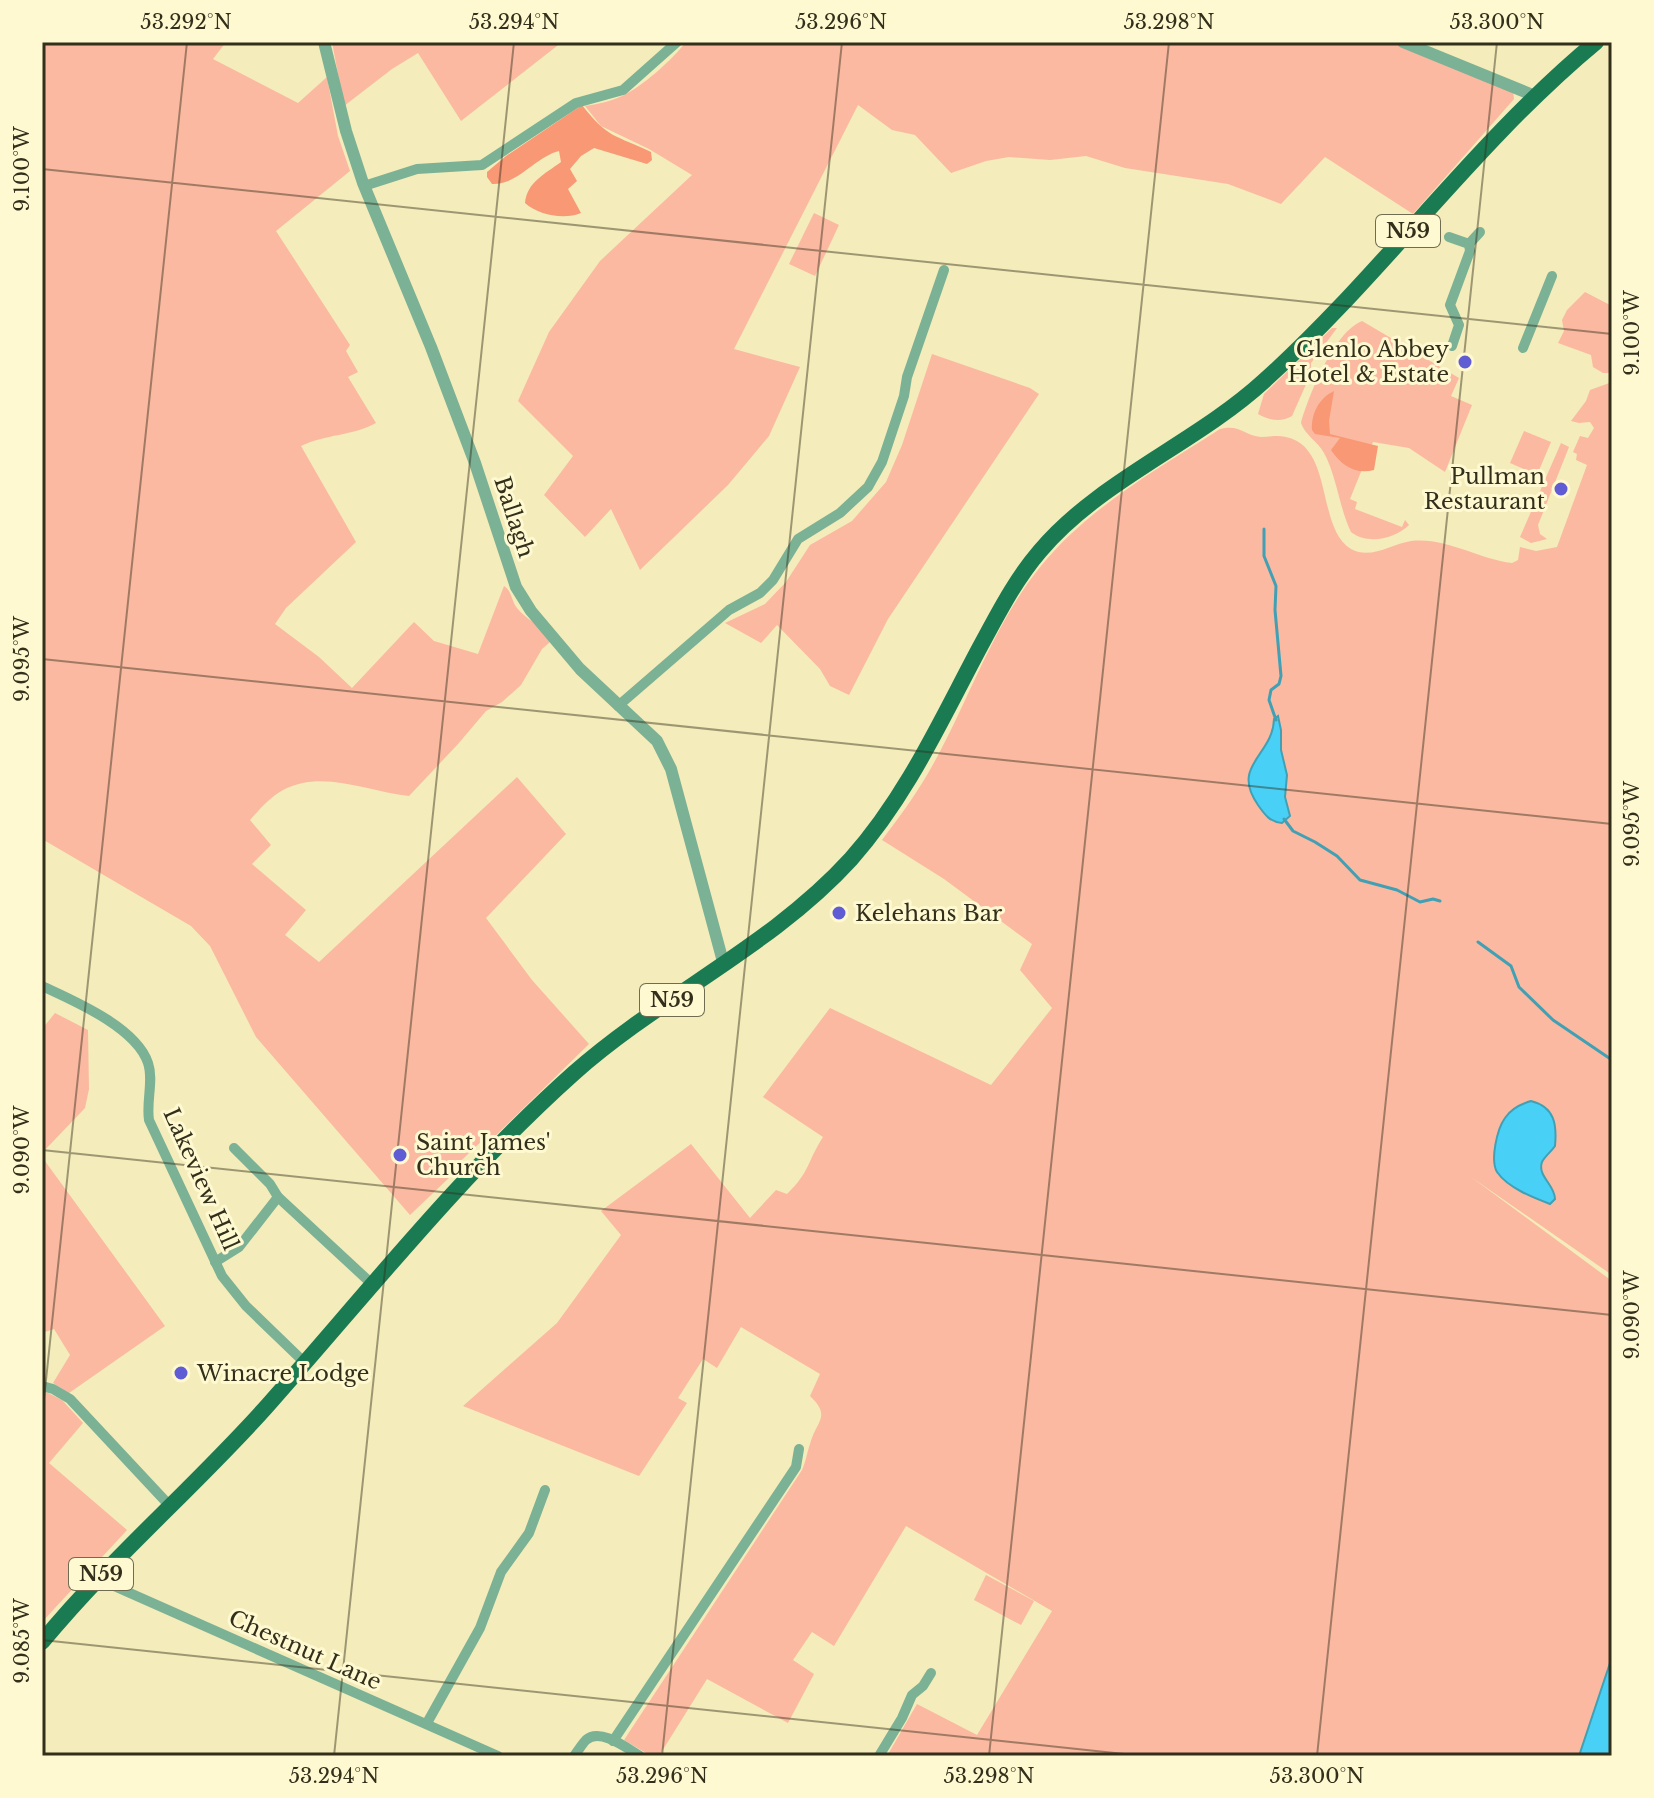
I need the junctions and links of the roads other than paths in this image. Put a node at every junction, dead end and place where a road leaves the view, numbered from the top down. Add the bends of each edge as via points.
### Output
1 (324, 42) edge
2 (677, 42) edge
3 (1403, 42) edge
4 (1596, 42) edge
5 (1535, 96) junction
6 (364, 186) junction
7 (1480, 232) dead end
8 (1449, 237) dead end
9 (1469, 244) junction
10 (944, 270) dead end
11 (1552, 276) dead end
12 (1452, 346) dead end
13 (1523, 348) dead end
14 (618, 706) junction
15 (727, 964) junction
16 (42, 986) edge
17 (234, 1148) dead end
18 (278, 1197) junction
19 (215, 1262) junction
20 (372, 1284) junction
21 (304, 1362) junction
22 (42, 1386) edge
23 (799, 1449) dead end
24 (545, 1490) dead end
25 (169, 1505) junction
26 (96, 1578) junction
27 (42, 1642) edge
28 (931, 1673) dead end
29 (427, 1723) junction
30 (613, 1741) junction
31 (498, 1756) edge
32 (574, 1756) edge
33 (640, 1756) edge
34 (879, 1756) edge

1 - 6 street, Ballagh
2 - 6 street via 625,88 576,103 482,165 417,169
3 - 5 street
4 - 5 main road, N59
5 - 15 main road, N59 via 1280,367 1221,416 1092,503 1042,549 1004,604 889,809 846,863
6 - 14 street, Ballagh via 475,463 516,587 568,655
7 - 9 street
8 - 9 street
9 - 12 street via 1450,305 1459,325
10 - 14 street via 882,462 868,487 840,513 798,539 760,593 729,610
11 - 13 street
14 - 15 street, Ballagh via 667,757
15 - 20 main road, N59 via 579,1069
16 - 19 street, Lakeview Hill via 112,1024 144,1055 150,1071 149,1120
17 - 18 street
18 - 19 street via 239,1247
18 - 20 street
19 - 21 street, Lakeview Hill via 246,1306
20 - 21 main road, N59
21 - 25 main road, N59
22 - 25 street via 70,1399
23 - 30 street via 796,1467
24 - 29 street via 529,1533 501,1572 480,1628
25 - 26 main road, N59
26 - 27 main road, N59
26 - 29 street, Chestnut Lane
28 - 34 street via 912,1695
29 - 31 street, Chestnut Lane
30 - 32 street via 594,1736
30 - 33 street

